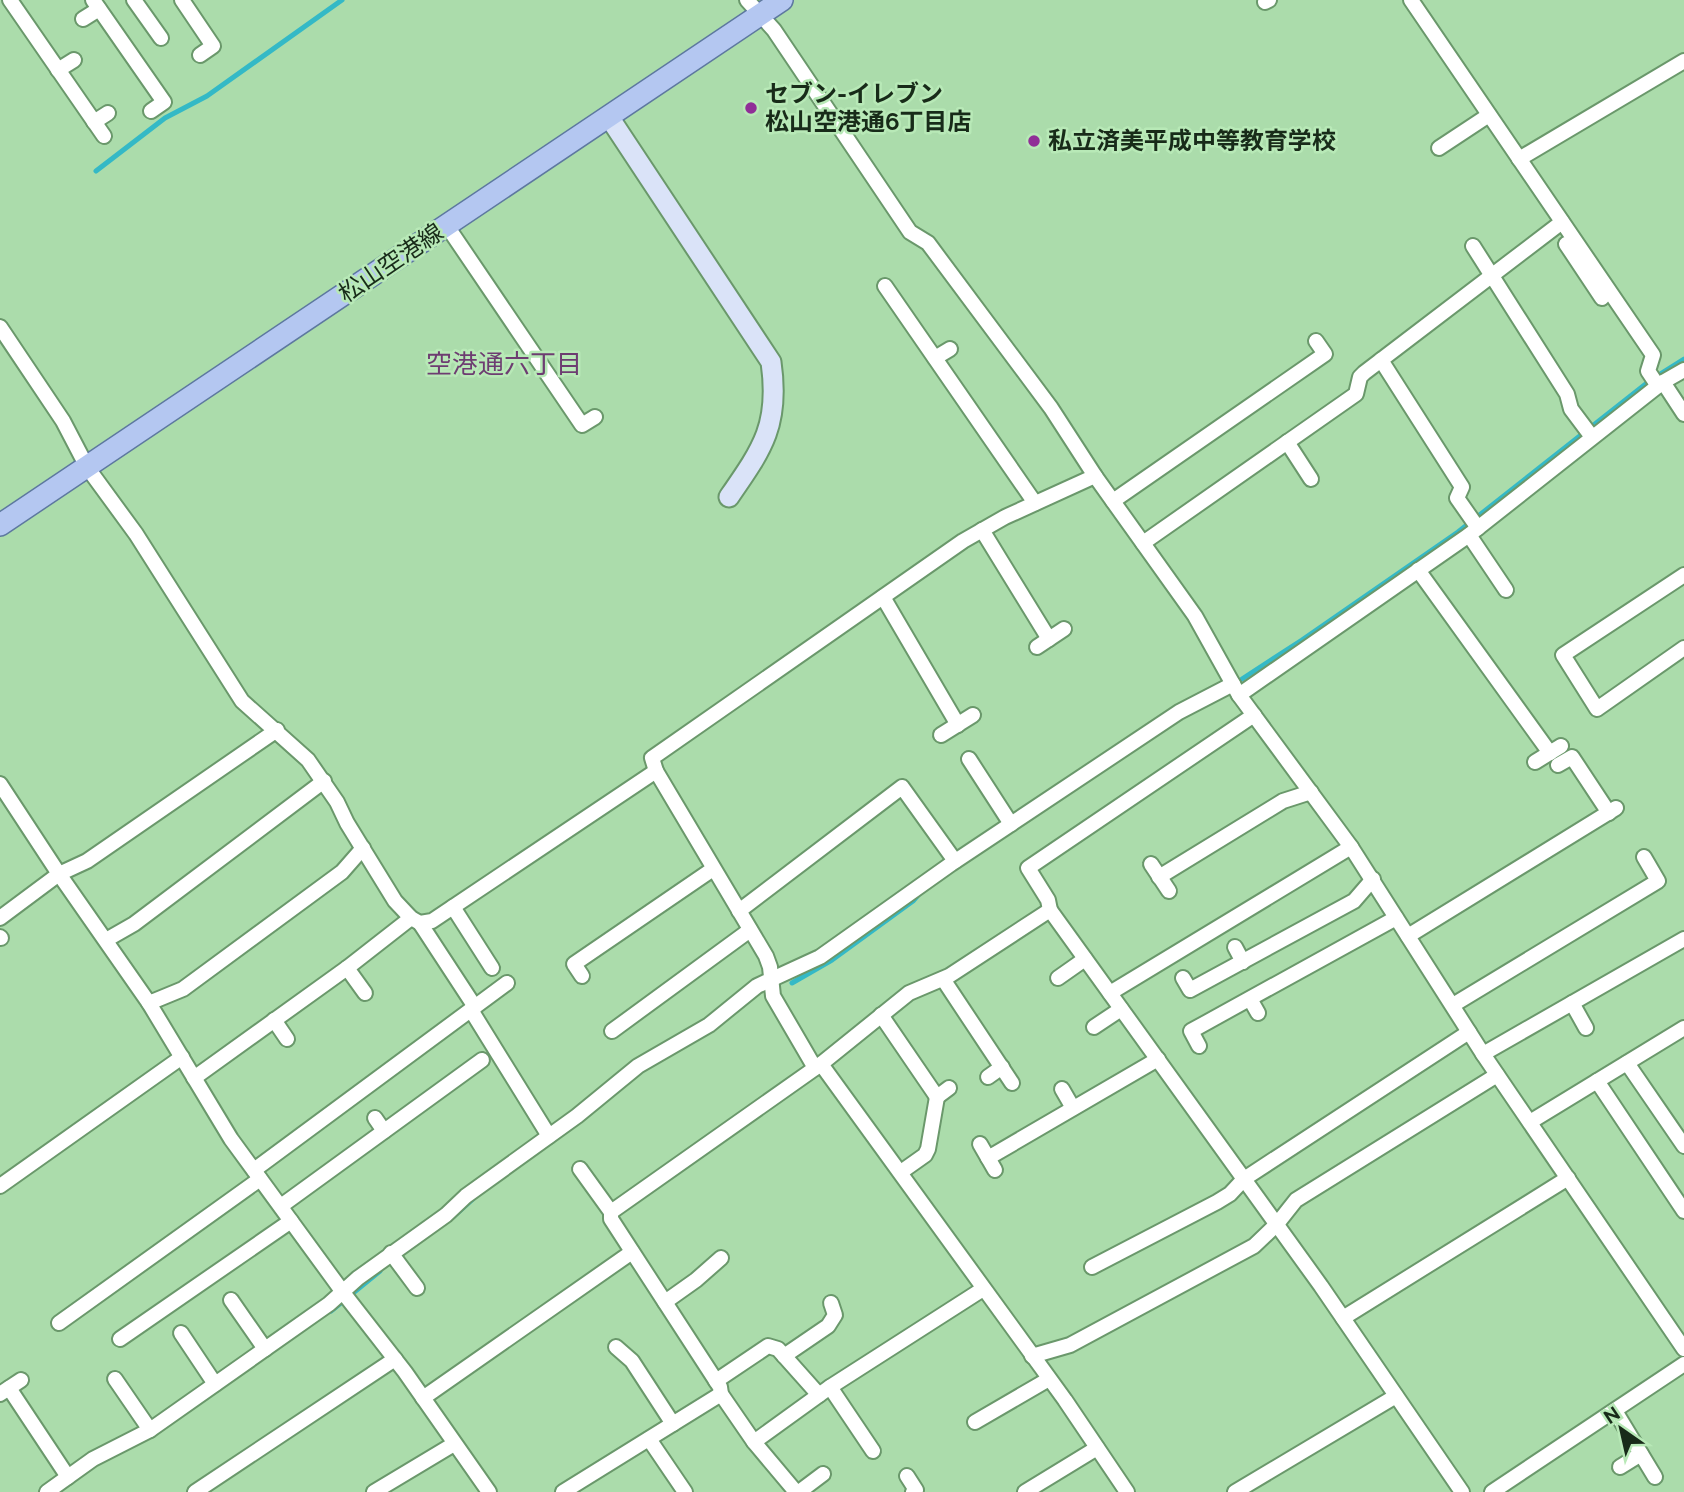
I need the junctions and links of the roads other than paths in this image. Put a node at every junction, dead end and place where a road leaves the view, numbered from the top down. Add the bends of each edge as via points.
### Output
1 (10, 0) edge
2 (134, 0) edge
3 (182, 0) edge
4 (782, 0) edge
5 (1411, 0) edge
6 (96, 4) edge
7 (753, 8) edge
8 (83, 19) dead end
9 (160, 38) dead end
10 (200, 55) dead end
11 (74, 60) dead end
12 (1684, 61) edge
13 (58, 70) junction
14 (151, 111) dead end
15 (108, 113) dead end
16 (1489, 115) junction
17 (609, 117) junction
18 (94, 122) junction
19 (103, 136) dead end
20 (1439, 148) dead end
21 (1519, 159) junction
22 (1559, 225) junction
23 (447, 226) junction
24 (1473, 246) dead end
25 (1493, 275) junction
26 (885, 286) dead end
27 (911, 294) dead end
28 (1602, 299) dead end
29 (898, 304) junction
30 (519, 305) dead end
31 (507, 314) junction
32 (0, 327) edge
33 (1316, 341) dead end
34 (950, 349) dead end
35 (936, 358) junction
36 (1381, 360) junction
37 (1684, 370) edge
38 (548, 376) junction
39 (1660, 384) junction
40 (535, 385) dead end
41 (1684, 414) edge
42 (595, 417) dead end
43 (1000, 424) dead end
44 (1588, 432) junction
45 (987, 433) junction
46 (1287, 442) junction
47 (87, 467) junction
48 (1095, 476) junction
49 (1311, 479) dead end
50 (729, 497) dead end
51 (1113, 501) junction
52 (1035, 503) junction
53 (0, 525) edge
54 (1473, 525) junction
55 (982, 530) junction
56 (1143, 543) junction
57 (1418, 570) junction
58 (1684, 575) edge
59 (1506, 590) dead end
60 (883, 597) junction
61 (1064, 629) dead end
62 (1492, 645) dead end
63 (1684, 648) edge
64 (1479, 655) junction
65 (1236, 689) junction
66 (973, 715) dead end
67 (1254, 715) junction
68 (958, 725) junction
69 (277, 730) junction
70 (942, 735) dead end
71 (1556, 755) junction
72 (969, 760) dead end
73 (1535, 762) dead end
74 (656, 771) junction
75 (324, 781) junction
76 (0, 784) edge
77 (1311, 792) junction
78 (1240, 808) dead end
79 (1249, 821) junction
80 (1011, 824) junction
81 (1352, 847) junction
82 (363, 848) junction
83 (1644, 857) dead end
84 (955, 861) junction
85 (713, 869) junction
86 (59, 874) junction
87 (1373, 879) junction
88 (1169, 891) dead end
89 (453, 906) junction
90 (629, 907) dead end
91 (1307, 908) dead end
92 (1050, 910) junction
93 (739, 911) junction
94 (0, 918) edge
95 (1396, 918) junction
96 (638, 920) junction
97 (416, 921) junction
98 (1316, 922) junction
99 (750, 930) junction
100 (1408, 936) junction
101 (1684, 939) edge
102 (106, 940) junction
103 (1235, 947) dead end
104 (1085, 959) junction
105 (1243, 962) junction
106 (1316, 962) junction
107 (346, 968) junction
108 (492, 968) dead end
109 (582, 976) dead end
110 (1324, 976) dead end
111 (1058, 978) dead end
112 (1183, 978) dead end
113 (771, 979) junction
114 (943, 979) junction
115 (507, 983) dead end
116 (365, 993) dead end
117 (1110, 993) junction
118 (1250, 999) junction
119 (149, 1003) junction
120 (1572, 1003) junction
121 (1453, 1005) junction
122 (473, 1008) junction
123 (1121, 1009) junction
124 (1258, 1013) dead end
125 (881, 1015) junction
126 (275, 1020) junction
127 (1094, 1027) dead end
128 (1587, 1028) dead end
129 (1684, 1028) edge
130 (612, 1031) dead end
131 (1469, 1032) junction
132 (287, 1039) dead end
133 (1199, 1046) dead end
134 (1483, 1054) junction
135 (462, 1056) dead end
136 (182, 1057) junction
137 (1157, 1059) junction
138 (1627, 1063) junction
139 (818, 1066) junction
140 (1002, 1067) junction
141 (1497, 1074) junction
142 (988, 1077) dead end
143 (194, 1078) junction
144 (1597, 1081) junction
145 (1012, 1083) dead end
146 (1062, 1089) dead end
147 (1073, 1108) junction
148 (375, 1118) dead end
149 (1530, 1122) junction
150 (384, 1131) junction
151 (549, 1136) junction
152 (980, 1144) dead end
153 (1684, 1146) edge
154 (1353, 1165) junction
155 (580, 1169) dead end
156 (901, 1172) junction
157 (257, 1174) junction
158 (1361, 1178) dead end
159 (1568, 1178) junction
160 (1244, 1179) junction
161 (0, 1186) edge
162 (281, 1206) junction
163 (1684, 1211) edge
164 (611, 1212) junction
165 (291, 1221) junction
166 (1276, 1224) junction
167 (238, 1238) dead end
168 (1100, 1244) dead end
169 (248, 1251) junction
170 (632, 1252) junction
171 (157, 1253) junction
172 (391, 1253) junction
173 (721, 1258) dead end
174 (1107, 1258) junction
175 (166, 1266) dead end
176 (1092, 1267) dead end
177 (417, 1288) dead end
178 (984, 1289) junction
179 (346, 1296) junction
180 (231, 1300) dead end
181 (665, 1302) junction
182 (831, 1303) dead end
183 (1343, 1318) junction
184 (122, 1319) dead end
185 (59, 1323) dead end
186 (181, 1333) dead end
187 (615, 1347) dead end
188 (265, 1349) junction
189 (1684, 1349) edge
190 (784, 1356) junction
191 (1032, 1356) junction
192 (395, 1359) junction
193 (1684, 1364) edge
194 (115, 1379) dead end
195 (1049, 1379) junction
196 (215, 1384) junction
197 (10, 1388) edge
198 (718, 1388) junction
199 (825, 1391) junction
200 (1396, 1396) junction
201 (423, 1398) junction
202 (1615, 1410) junction
203 (975, 1422) dead end
204 (673, 1424) junction
205 (150, 1430) junction
206 (649, 1439) junction
207 (754, 1442) junction
208 (454, 1444) junction
209 (1097, 1448) junction
210 (873, 1451) dead end
211 (1641, 1454) junction
212 (1620, 1467) dead end
213 (823, 1474) dead end
214 (907, 1476) dead end
215 (68, 1477) junction
216 (1655, 1477) dead end
217 (47, 1492) edge
218 (195, 1492) edge
219 (374, 1492) edge
220 (489, 1492) edge
221 (563, 1492) edge
222 (685, 1492) edge
223 (797, 1492) edge
224 (913, 1492) edge
225 (1025, 1492) edge
226 (1127, 1492) edge
227 (1235, 1492) edge
228 (1462, 1492) edge
229 (1492, 1492) edge

1 - 13 street
2 - 9 street
3 - 10 street via 213,46
4 - 7 main road, 松山空港線
5 - 16 street
6 - 8 street
6 - 14 street via 164,102
7 - 17 main road, 松山空港線
7 - 48 street via 774,30 911,232 928,243 1044,398
11 - 13 street
12 - 21 street
13 - 18 street
15 - 18 street
16 - 20 street
16 - 21 street
17 - 23 main road, 松山空港線
17 - 50 street via 771,362 773,416 759,450
18 - 19 street
21 - 22 street
22 - 25 street
22 - 28 street
22 - 39 street via 1653,355 1648,371
23 - 31 street
23 - 47 main road, 松山空港線
24 - 25 street
25 - 36 street
25 - 44 street
26 - 29 street
27 - 29 street
29 - 35 street
30 - 31 street
31 - 38 street
32 - 47 street via 63,421
33 - 51 street via 1325,354
34 - 35 street
35 - 45 street
36 - 46 street via 1360,377 1356,394
36 - 54 street via 1462,487 1457,498
37 - 39 street
38 - 40 street
38 - 42 street via 582,425
39 - 41 street
39 - 44 street
43 - 45 street
44 - 54 street
45 - 52 street
46 - 49 street
46 - 56 street
47 - 53 main road, 松山空港線
47 - 69 street via 136,534 242,701
48 - 51 street
48 - 52 street
51 - 56 street
52 - 55 street
54 - 57 street
54 - 59 street
55 - 60 street
55 - 61 street via 1043,643
56 - 65 street via 1195,617
57 - 64 street
57 - 65 street
58 - 63 street via 1563,655 1597,709
60 - 68 street
60 - 74 street via 652,758
62 - 64 street
64 - 71 street
65 - 67 street
65 - 80 street via 1179,712
66 - 68 street
67 - 77 street
67 - 92 street via 1028,868
68 - 70 street
69 - 75 street
69 - 86 street via 206,787 134,836
71 - 73 street
71 - 100 street via 1572,757 1612,811
72 - 80 street
74 - 85 street
74 - 89 street
75 - 82 street
75 - 102 street via 134,924
76 - 86 street
77 - 79 street via 1283,801
77 - 81 street
78 - 79 street
79 - 88 street via 1155,871
80 - 84 street
81 - 87 street
81 - 117 street
82 - 97 street via 395,901
82 - 119 street via 342,872 183,989
83 - 121 street via 1658,881
84 - 93 street via 902,787
84 - 113 street via 820,957
85 - 93 street
85 - 96 street
86 - 94 street
86 - 102 street
87 - 95 street
87 - 98 street via 1354,901
89 - 97 street via 432,921
89 - 108 street
90 - 96 street
91 - 98 street
92 - 104 street
92 - 114 street
93 - 99 street
95 - 100 street
95 - 106 street
96 - 109 street via 574,964
97 - 107 street
97 - 122 street
98 - 105 street
99 - 113 street via 770,967
99 - 130 street
100 - 121 street
101 - 120 street
102 - 119 street
103 - 105 street
104 - 111 street
104 - 117 street
105 - 112 street via 1190,990
106 - 110 street
106 - 118 street
107 - 116 street
107 - 126 street
113 - 139 street via 773,996
113 - 151 street via 709,1025 638,1066
114 - 125 street via 909,993
114 - 140 street
115 - 122 street
117 - 123 street
118 - 124 street
118 - 133 street via 1191,1031
119 - 136 street
120 - 128 street
120 - 134 street
121 - 131 street
122 - 151 street
122 - 157 street
123 - 127 street
123 - 137 street
125 - 139 street
125 - 156 street via 944,1092 928,1149
126 - 132 street
126 - 143 street
129 - 138 street
131 - 134 street
131 - 160 street
134 - 141 street
135 - 150 street via 477,1065
136 - 143 street
136 - 161 street via 88,1132
137 - 147 street
137 - 160 street
138 - 144 street
138 - 153 street
139 - 156 street
139 - 164 street
140 - 142 street
140 - 145 street
141 - 149 street
141 - 154 street via 1431,1125
143 - 157 street
144 - 149 street
144 - 163 street
146 - 147 street
147 - 152 street via 992,1164
148 - 150 street
149 - 159 street
150 - 162 street
151 - 172 street
154 - 158 street
154 - 166 street via 1296,1200
155 - 164 street
156 - 178 street
157 - 162 street
157 - 171 street
159 - 183 street
159 - 189 street
160 - 166 street
160 - 174 street via 1230,1194 1171,1218
162 - 165 street
164 - 170 street
165 - 169 street
165 - 179 street
166 - 183 street
166 - 191 street via 1254,1246 1070,1345
167 - 169 street
168 - 174 street
169 - 184 street via 173,1294 125,1336
170 - 181 street
170 - 201 street
171 - 175 street
171 - 185 street via 77,1319
172 - 177 street
172 - 179 street
173 - 181 street
174 - 176 street
178 - 191 street
178 - 199 street
179 - 188 street
179 - 192 street
180 - 188 street
181 - 198 street
182 - 190 street via 835,1315 828,1326
183 - 200 street
186 - 196 street
187 - 204 street via 632,1361
188 - 196 street
190 - 198 street via 768,1346
190 - 199 street
191 - 195 street
192 - 201 street
192 - 218 street
193 - 202 street
194 - 205 street
195 - 203 street
195 - 209 street
196 - 205 street
197 - 215 street
198 - 204 street
198 - 207 street
199 - 207 street
199 - 210 street
200 - 227 street
200 - 228 street
201 - 208 street
202 - 211 street
202 - 229 street
204 - 206 street
205 - 215 street
206 - 221 street
206 - 222 street
207 - 223 street
208 - 219 street
208 - 220 street
209 - 225 street
209 - 226 street
211 - 212 street
211 - 216 street
213 - 223 street
214 - 224 street via 916,1490
215 - 217 street

